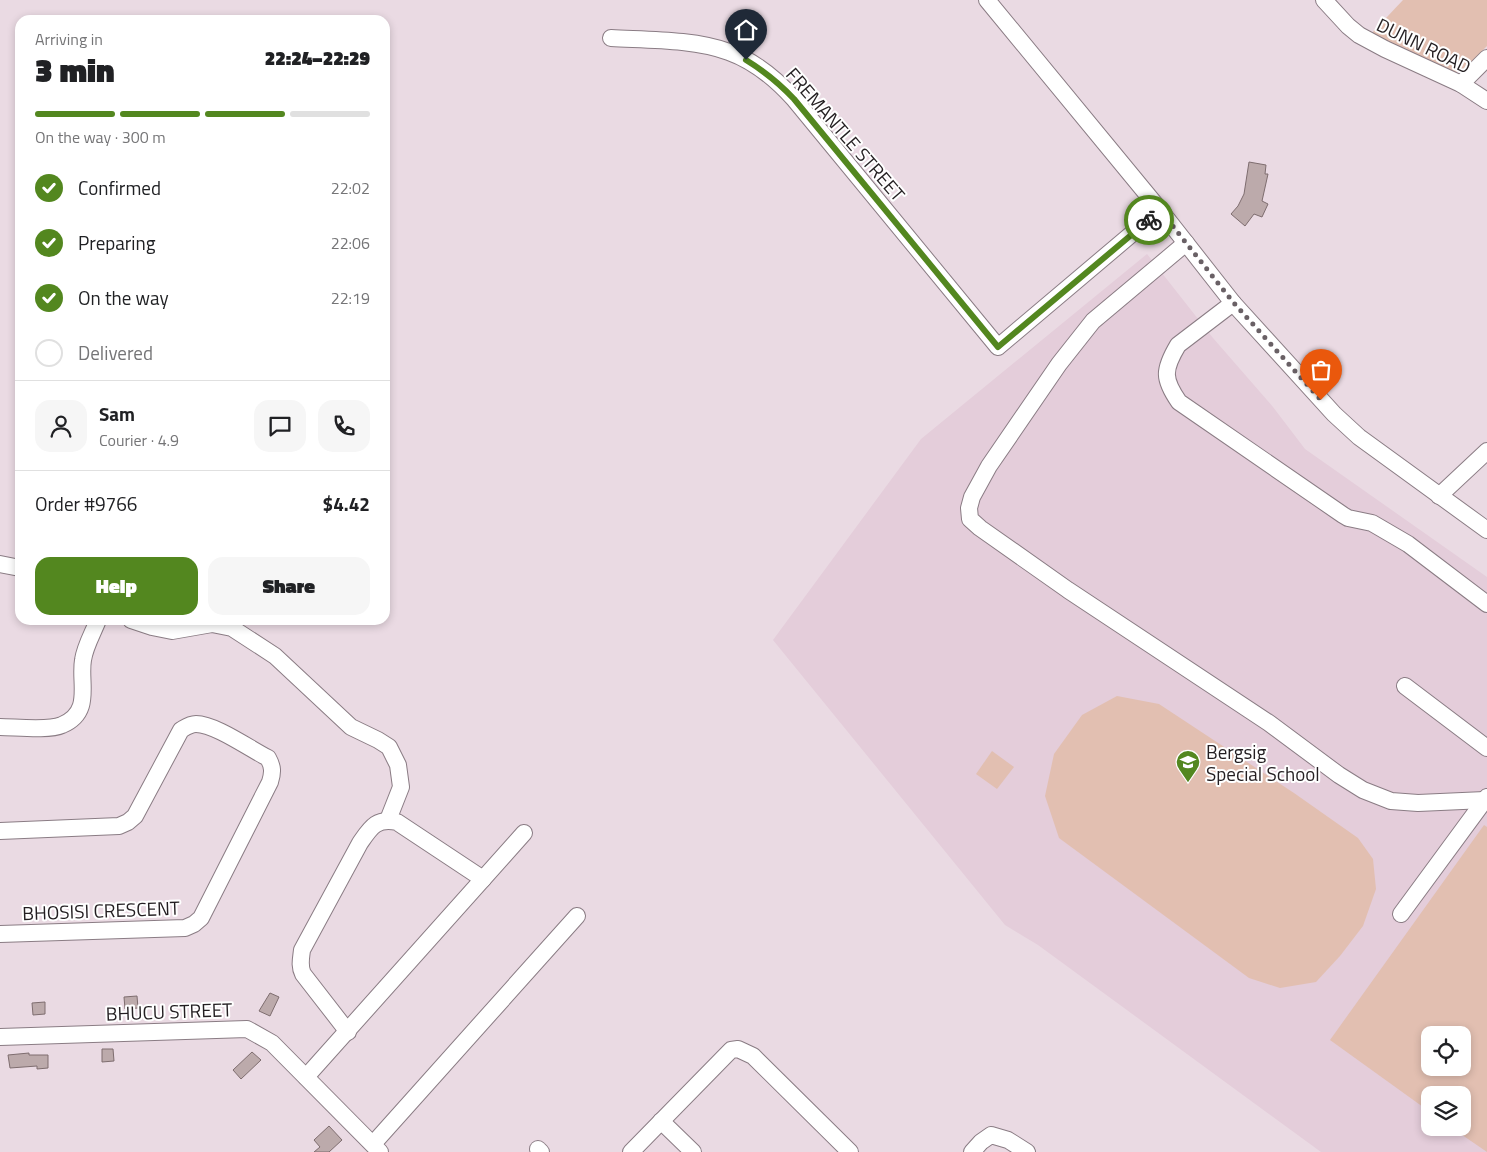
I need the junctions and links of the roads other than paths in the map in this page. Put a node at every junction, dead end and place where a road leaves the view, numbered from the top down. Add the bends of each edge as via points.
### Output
1 (987, 0) edge
2 (1324, 0) edge
3 (611, 38) dead end
4 (1487, 58) edge
5 (1461, 84) junction
6 (1487, 101) edge
7 (1160, 210) junction
8 (1186, 243) junction
9 (1233, 302) junction
10 (1487, 451) edge
11 (1439, 496) junction
12 (1487, 530) edge
13 (0, 564) edge
14 (15, 567) edge
15 (1487, 604) edge
16 (96, 625) edge
17 (148, 625) edge
18 (198, 625) edge
19 (217, 625) edge
20 (1405, 686) dead end
21 (0, 727) edge
22 (1487, 748) edge
23 (1486, 799) edge
24 (388, 820) junction
25 (0, 831) edge
26 (524, 833) dead end
27 (483, 879) junction
28 (1401, 914) dead end
29 (577, 916) dead end
30 (0, 934) edge
31 (348, 1032) junction
32 (0, 1037) edge
33 (306, 1077) junction
34 (661, 1121) junction
35 (377, 1148) edge
36 (631, 1152) edge
37 (693, 1152) edge
38 (850, 1152) edge
39 (972, 1152) edge
40 (1027, 1152) edge

1 - 7 street
2 - 5 street, DUNN ROAD via 1359,35
3 - 7 street, FREMANTLE STREET via 703,45 730,52 765,72 794,99 998,347
4 - 5 street
5 - 6 street, DUNN ROAD
7 - 8 street
8 - 9 street
8 - 23 street via 1084,331 989,466 972,497 970,519 1068,590 1269,723 1363,790 1390,801 1418,803
9 - 11 street via 1334,414 1359,437
9 - 15 street via 1178,345 1166,376 1179,402 1342,515 1372,523 1408,544
10 - 11 street
11 - 12 street
13 - 14 street
16 - 21 street via 83,659 83,694 76,714 62,725 52,727
17 - 18 street via 179,631
19 - 24 street via 232,628 275,656 351,727 389,747 396,760 401,786
20 - 22 street
23 - 28 street
24 - 27 street via 397,822
24 - 31 street via 379,821 360,843 302,950 300,960 303,974
25 - 30 street, BHOSISI CRESCENT via 119,826 128,822 135,816 181,730 188,725 209,726 268,758 272,765 270,782 201,918 194,924 186,928
26 - 27 street
27 - 31 street
29 - 35 street
31 - 33 street
32 - 33 street, BHUCU STREET via 247,1029 272,1043
33 - 35 street, BHUCU STREET
34 - 36 street
34 - 37 street
34 - 38 street via 732,1050 738,1049 753,1056
39 - 40 street via 992,1135

